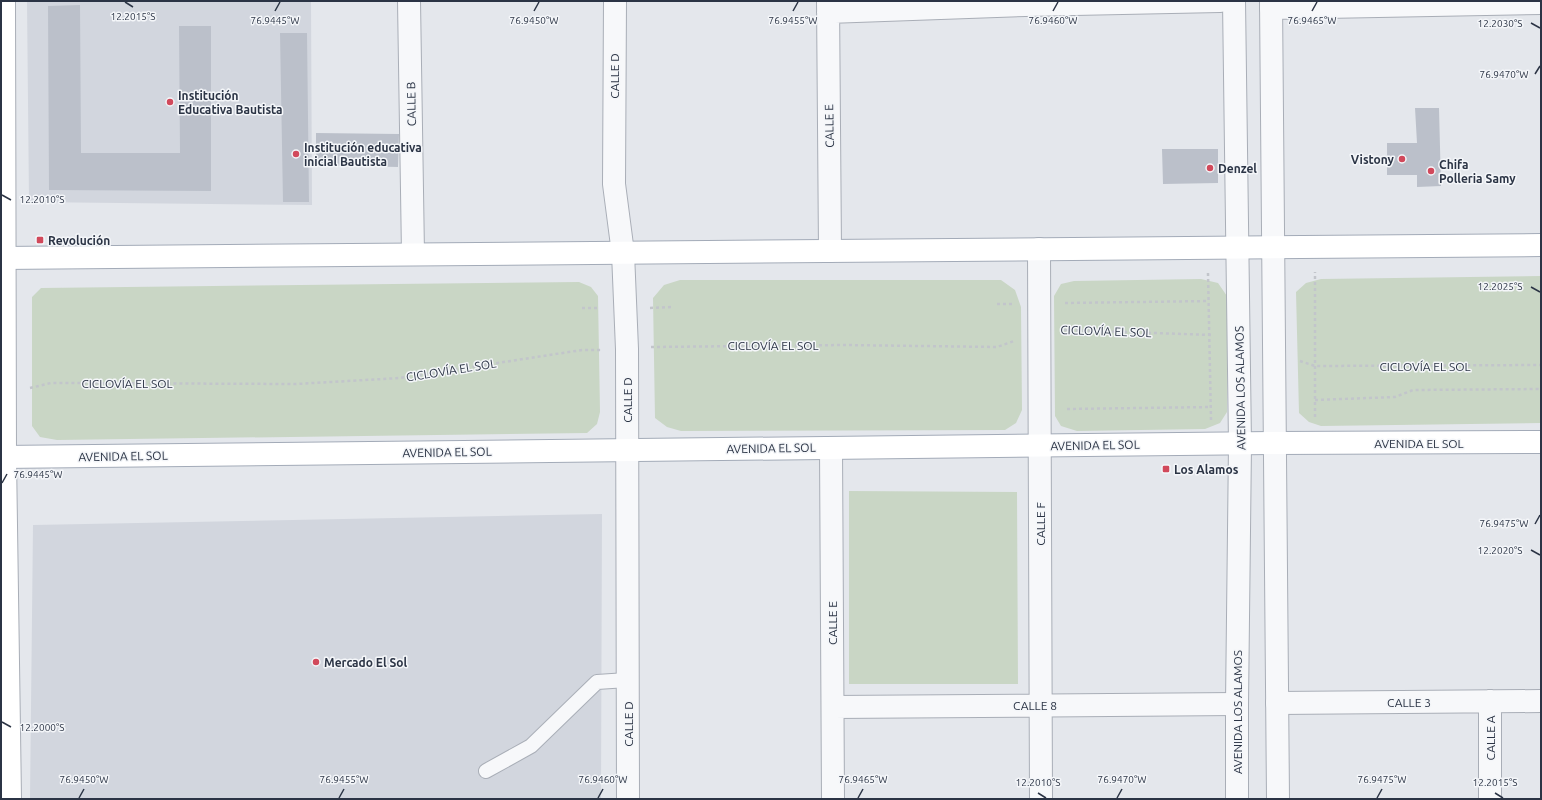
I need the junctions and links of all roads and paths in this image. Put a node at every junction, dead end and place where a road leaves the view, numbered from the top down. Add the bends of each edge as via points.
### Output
1 (4, 1) edge
2 (409, 1) edge
3 (614, 1) edge
4 (1220, 1) edge
5 (1234, 1) edge
6 (1479, 2) edge
7 (1541, 2) edge
8 (1025, 3) edge
9 (1271, 4) edge
10 (828, 6) edge
11 (1541, 245) edge
12 (1273, 247) junction
13 (1315, 247) junction
14 (1207, 248) junction
15 (1238, 248) junction
16 (1039, 249) junction
17 (830, 251) junction
18 (623, 253) junction
19 (413, 254) junction
20 (3, 258) edge
21 (1209, 301) junction
22 (1065, 303) dead end
23 (1040, 333) junction
24 (1209, 335) junction
25 (1239, 341) junction
26 (627, 349) junction
27 (1274, 353) junction
28 (1541, 365) edge
29 (1315, 366) junction
30 (1541, 389) edge
31 (5, 394) junction
32 (1315, 400) junction
33 (1211, 407) junction
34 (1067, 409) dead end
35 (1541, 442) edge
36 (1274, 443) junction
37 (1315, 443) junction
38 (1213, 444) junction
39 (1240, 444) junction
40 (1040, 446) junction
41 (831, 448) junction
42 (627, 450) junction
43 (3, 457) edge
44 (628, 680) junction
45 (1541, 701) edge
46 (1490, 702) junction
47 (1277, 703) junction
48 (1236, 704) junction
49 (1041, 705) junction
50 (833, 707) junction
51 (486, 771) dead end
52 (10, 799) edge
53 (628, 799) edge
54 (833, 799) edge
55 (1041, 799) edge
56 (1237, 799) edge
57 (1278, 799) edge
58 (1490, 799) edge

1 - 20 main road
2 - 19 street, CALLE B
3 - 18 street, CALLE D via 614,184
4 - 8 street
5 - 15 street, AVENIDA LOS ALAMOS
6 - 7 street
6 - 9 street
8 - 10 street
9 - 12 street
10 - 17 street, CALLE E
11 - 13 main road
12 - 13 main road
12 - 15 main road
12 - 27 street
13 - 29 path
14 - 15 main road
14 - 16 main road
14 - 21 path
15 - 25 street, AVENIDA LOS ALAMOS
16 - 17 main road
16 - 23 street, CALLE F
17 - 18 main road
18 - 19 main road
18 - 26 street, CALLE D
19 - 20 main road
20 - 31 main road
21 - 22 path
21 - 24 path
23 - 24 path, CICLOVÍA EL SOL via 1051,329
23 - 26 path, CICLOVÍA EL SOL via 997,347 844,345 672,346
23 - 40 street, CALLE F
24 - 25 path, CICLOVÍA EL SOL via 1227,336
24 - 33 path
25 - 39 street, AVENIDA LOS ALAMOS
26 - 31 path, CICLOVÍA EL SOL via 582,350 400,378 296,384 51,383
26 - 42 street, CALLE D
27 - 29 path, CICLOVÍA EL SOL
27 - 36 street
28 - 29 path, CICLOVÍA EL SOL
29 - 32 path
30 - 32 path via 1413,390 1395,397
31 - 43 main road
32 - 37 path
33 - 34 path
33 - 38 path
35 - 37 main road, AVENIDA EL SOL
36 - 37 main road, AVENIDA EL SOL
36 - 39 main road, AVENIDA EL SOL
36 - 47 street
38 - 39 main road, AVENIDA EL SOL
38 - 40 main road, AVENIDA EL SOL
39 - 48 street, AVENIDA LOS ALAMOS
40 - 41 main road, AVENIDA EL SOL
40 - 49 street, CALLE F
41 - 42 main road, AVENIDA EL SOL
41 - 50 street, CALLE E
42 - 43 main road, AVENIDA EL SOL
42 - 44 street, CALLE D
43 - 52 main road
44 - 51 lane via 597,682 530,746
44 - 53 street, CALLE D
45 - 46 street, CALLE 3
46 - 47 street, CALLE 3
46 - 58 street, CALLE A
47 - 57 street
48 - 49 street, CALLE 8
48 - 56 street, AVENIDA LOS ALAMOS
49 - 50 street, CALLE 8
49 - 55 street, CALLE F
50 - 54 street, CALLE E

